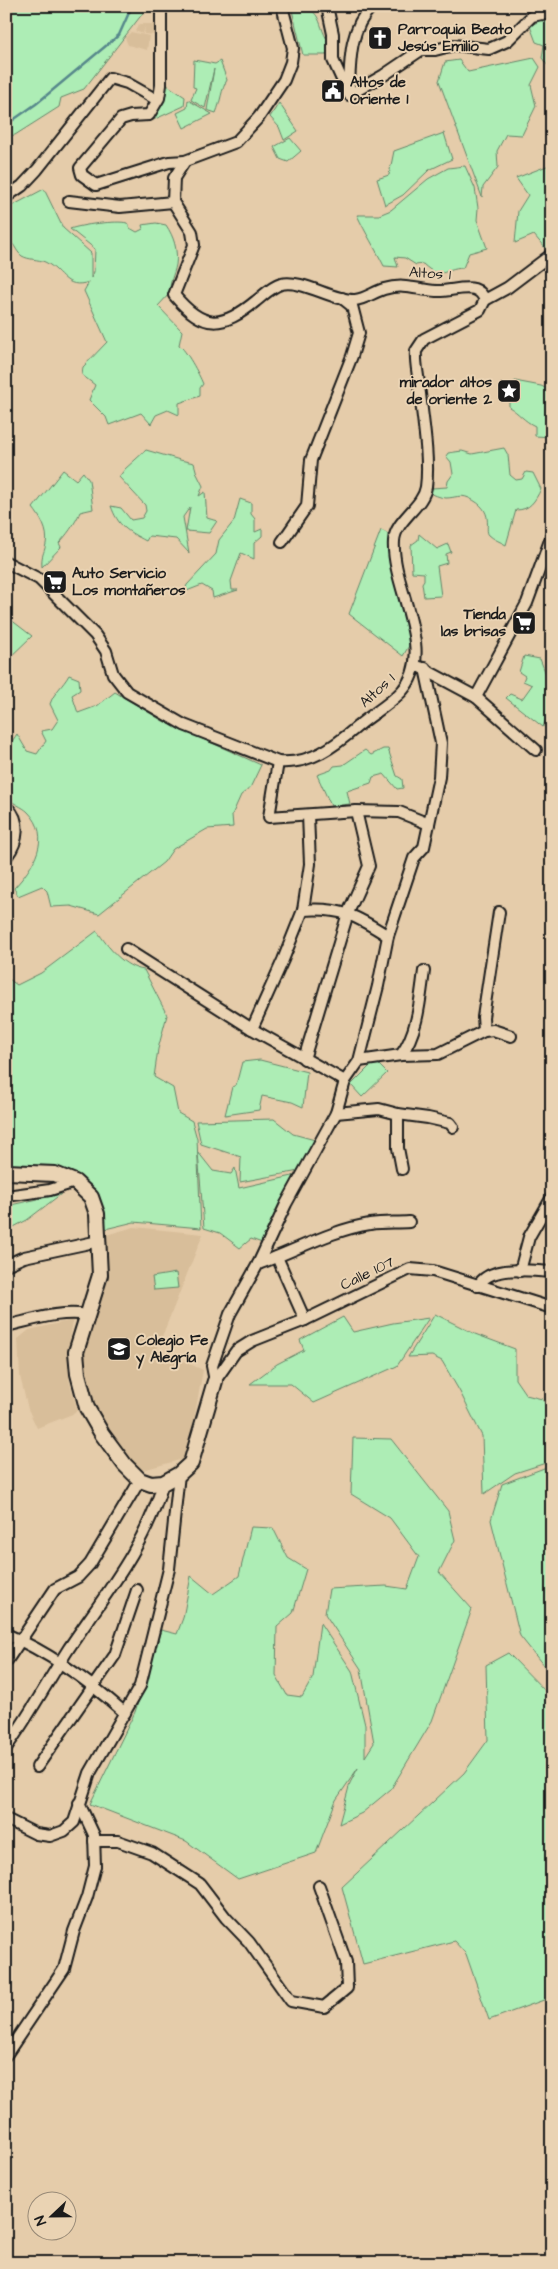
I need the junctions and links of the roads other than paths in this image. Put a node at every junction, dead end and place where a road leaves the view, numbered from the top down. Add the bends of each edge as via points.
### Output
1 (161, 6) edge
2 (282, 6) edge
3 (327, 6) edge
4 (372, 6) edge
5 (552, 15) edge
6 (349, 95) junction
7 (156, 100) junction
8 (185, 161) junction
9 (6, 197) edge
10 (69, 201) dead end
11 (173, 202) junction
12 (552, 254) edge
13 (342, 298) junction
14 (484, 300) junction
15 (552, 536) edge
16 (282, 542) dead end
17 (6, 562) edge
18 (420, 667) junction
19 (476, 696) junction
20 (536, 750) dead end
21 (278, 762) junction
22 (6, 809) edge
23 (356, 811) junction
24 (308, 815) junction
25 (429, 824) junction
26 (6, 854) edge
27 (303, 910) junction
28 (499, 912) dead end
29 (348, 913) junction
30 (388, 936) junction
31 (126, 949) dead end
32 (424, 971) dead end
33 (252, 1029) junction
34 (484, 1031) junction
35 (511, 1036) dead end
36 (401, 1055) junction
37 (304, 1059) junction
38 (359, 1061) junction
39 (345, 1081) junction
40 (336, 1113) junction
41 (398, 1114) junction
42 (453, 1127) dead end
43 (402, 1168) dead end
44 (6, 1172) edge
45 (75, 1182) junction
46 (6, 1196) edge
47 (552, 1197) edge
48 (409, 1222) dead end
49 (99, 1240) junction
50 (277, 1257) junction
51 (258, 1264) junction
52 (6, 1265) edge
53 (520, 1271) junction
54 (552, 1272) edge
55 (478, 1286) junction
56 (552, 1308) edge
57 (88, 1315) junction
58 (304, 1320) junction
59 (6, 1326) edge
60 (216, 1381) junction
61 (179, 1474) junction
62 (140, 1480) junction
63 (163, 1483) junction
64 (137, 1590) dead end
65 (6, 1634) edge
66 (21, 1641) junction
67 (6, 1662) edge
68 (60, 1662) junction
69 (93, 1685) junction
70 (125, 1713) junction
71 (6, 1748) edge
72 (37, 1767) dead end
73 (79, 1804) junction
74 (6, 1819) edge
75 (94, 1841) junction
76 (319, 1886) dead end
77 (6, 2055) edge

1 - 7 street via 159,45 162,70 159,98
2 - 8 street via 293,48 287,71 274,95 236,142
3 - 6 street via 333,34 333,60
4 - 6 street via 357,26 350,57
5 - 6 street via 532,16 507,41 489,49 454,45 421,50
7 - 8 street via 149,115 121,119 80,168 82,175 96,185 169,162
7 - 9 street via 127,83 110,78 37,170
8 - 11 street via 174,178
10 - 11 street via 120,207
11 - 13 street, Altos 1 via 192,232 194,245 174,295 196,317 210,322 228,320 282,284 302,286
12 - 14 street via 507,288
13 - 14 street, Altos 1 via 356,300 383,289 405,285 436,291 474,289 482,293
13 - 16 street via 352,306 359,333 311,460 307,506
14 - 18 street via 480,310 424,339 416,351 426,484 425,491 394,539 396,562
15 - 19 street via 527,603
17 - 21 street via 39,579 95,635 106,651 113,674 126,692 184,725
18 - 19 street
18 - 21 street, Altos 1 via 403,690 322,754 294,764
18 - 25 street via 441,743 439,777
19 - 20 street
21 - 24 street via 269,817
22 - 26 street via 15,828 12,846
23 - 24 street
23 - 25 street via 399,812
23 - 29 street via 369,866
24 - 27 street via 310,864
25 - 30 street via 424,847 414,858
27 - 29 street via 329,909
27 - 33 street
28 - 34 street via 483,1017
29 - 30 street
29 - 37 street
30 - 38 street
31 - 33 street
32 - 36 street via 409,1045
33 - 37 street
34 - 35 street via 493,1030
34 - 36 street via 438,1054
36 - 38 street
37 - 39 street
38 - 39 street
39 - 40 street
40 - 41 street via 378,1109
40 - 51 street via 286,1204
41 - 42 street via 450,1123
41 - 43 street via 398,1148
44 - 45 street via 54,1174
45 - 46 street via 50,1190
45 - 49 street via 91,1197 97,1214
47 - 53 street via 528,1237
48 - 50 street via 370,1224 316,1240
49 - 52 street via 24,1256
49 - 57 street via 100,1275
50 - 51 street
50 - 58 street
51 - 60 street via 230,1314 212,1366
53 - 54 street
53 - 55 street via 486,1275
55 - 56 street, Calle 107
55 - 58 street, Calle 107 via 433,1271 410,1269
57 - 59 street via 50,1315
57 - 62 street via 76,1352 87,1408 102,1434
58 - 60 street, Calle 107 via 236,1351
60 - 61 street via 191,1463
61 - 63 street
61 - 70 street via 169,1569 140,1686
62 - 63 street via 151,1484
62 - 66 street via 90,1564 78,1577 54,1589
63 - 68 street via 131,1557
64 - 69 street via 115,1655
65 - 66 street
66 - 67 street
66 - 68 street
68 - 69 street
68 - 71 street
69 - 70 street
69 - 72 street
70 - 73 street via 90,1773
73 - 74 street via 74,1822 64,1831 50,1836 36,1834
73 - 75 street
75 - 76 street via 118,1841 152,1852 200,1884 249,1942 291,2001 324,2007 347,1988 346,1962
75 - 77 street via 95,1866 64,1969

